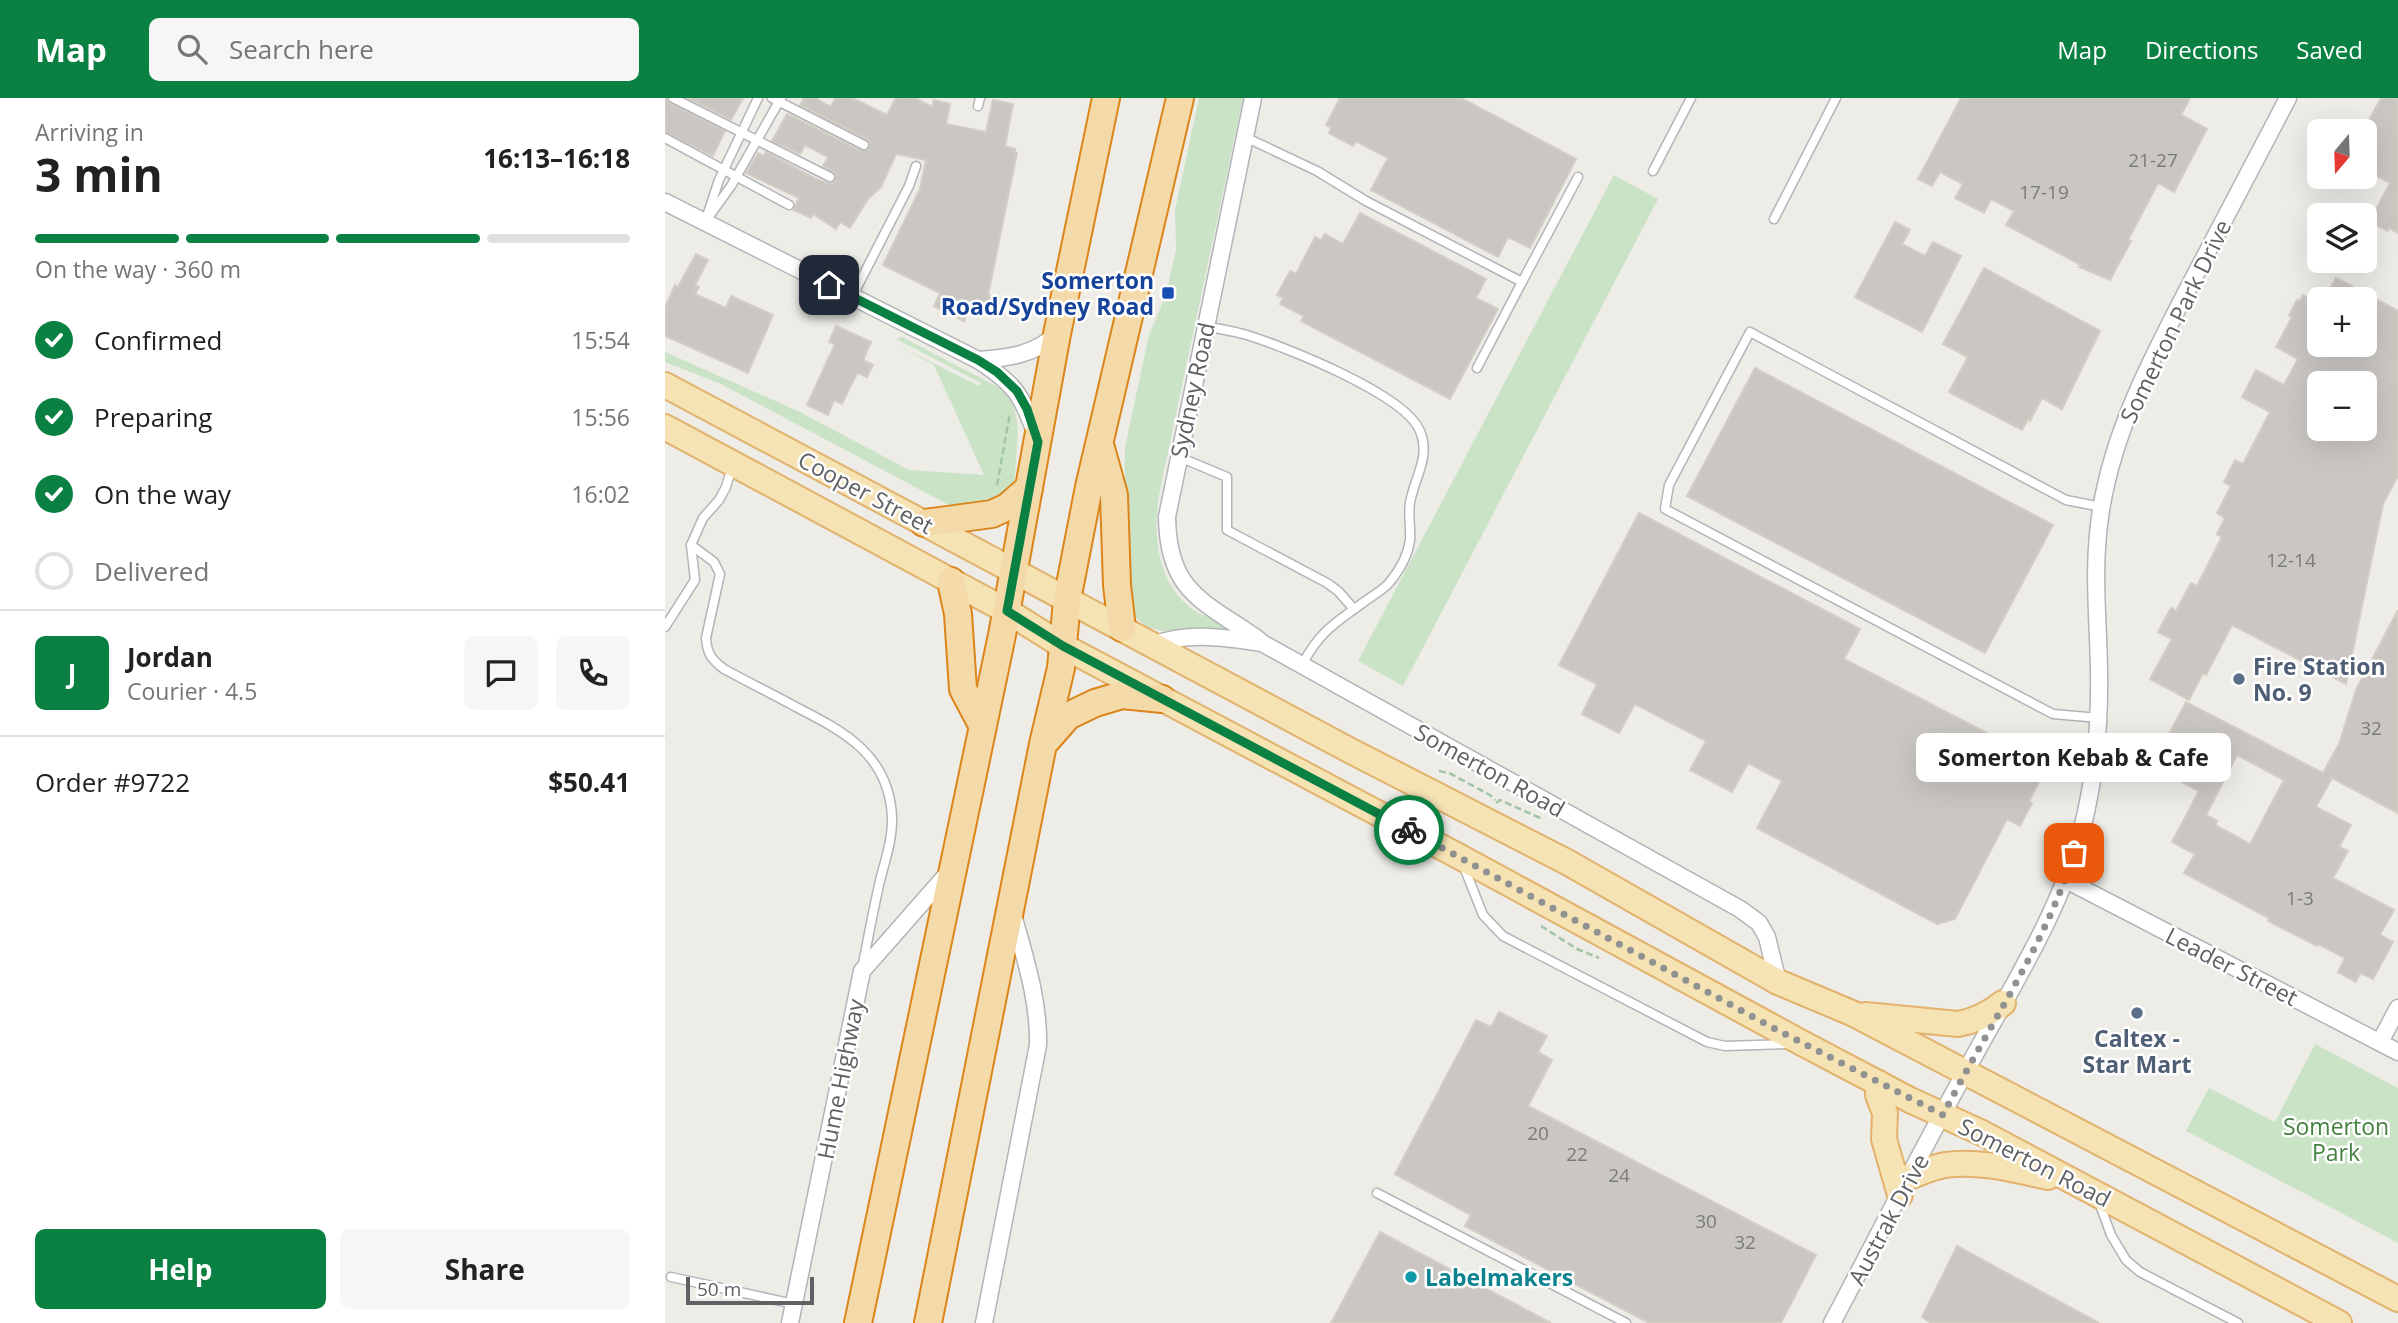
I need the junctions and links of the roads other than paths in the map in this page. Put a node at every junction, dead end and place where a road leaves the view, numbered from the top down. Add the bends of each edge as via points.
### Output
1 (673, 98) edge
2 (758, 98) edge
3 (1180, 98) edge
4 (1253, 98) edge
5 (1691, 98) edge
6 (1836, 98) edge
7 (2288, 98) edge
8 (777, 99) edge
9 (1104, 100) edge
10 (741, 132) junction
11 (1245, 137) junction
12 (665, 138) edge
13 (756, 140) junction
14 (864, 145) dead end
15 (916, 166) dead end
16 (723, 171) junction
17 (1653, 171) dead end
18 (830, 177) dead end
19 (1578, 177) dead end
20 (736, 178) junction
21 (665, 202) edge
22 (789, 205) dead end
23 (1774, 219) dead end
24 (705, 222) junction
25 (1522, 282) junction
26 (852, 296) junction
27 (1205, 327) junction
28 (1057, 334) junction
29 (978, 360) junction
30 (1477, 368) dead end
31 (669, 396) edge
32 (665, 427) edge
33 (1038, 442) junction
34 (1099, 443) junction
35 (1178, 456) junction
36 (733, 464) junction
37 (1029, 488) junction
38 (2101, 507) junction
39 (924, 523) junction
40 (691, 545) junction
41 (1012, 571) junction
42 (951, 581) junction
43 (1067, 600) junction
44 (1354, 610) junction
45 (1007, 611) junction
46 (665, 627) edge
47 (1122, 628) junction
48 (1262, 643) junction
49 (1153, 645) junction
50 (1063, 646) junction
51 (1302, 665) junction
52 (1162, 699) junction
53 (2099, 718) junction
54 (982, 724) junction
55 (1044, 744) junction
56 (1460, 857) junction
57 (955, 867) junction
58 (2066, 880) junction
59 (1012, 909) junction
60 (862, 971) junction
61 (1778, 982) junction
62 (2003, 1003) junction
63 (2398, 1008) edge
64 (1854, 1014) junction
65 (2380, 1042) junction
66 (1802, 1043) junction
67 (2398, 1052) edge
68 (1965, 1072) junction
69 (1878, 1083) junction
70 (1943, 1115) junction
71 (1905, 1186) junction
72 (2087, 1188) junction
73 (1377, 1193) dead end
74 (671, 1277) dead end
75 (2398, 1299) edge
76 (794, 1304) junction
77 (790, 1323) edge
78 (858, 1323) edge
79 (928, 1323) edge
80 (984, 1323) edge
81 (1626, 1323) edge
82 (1832, 1323) edge
83 (2238, 1323) edge
84 (2339, 1323) edge

1 - 10 lane
2 - 10 lane
3 - 34 highway
4 - 11 street, Sydney Road
5 - 17 lane
6 - 23 lane
7 - 38 street, Somerton Park Drive via 2155,352 2111,458
8 - 13 lane
8 - 14 lane
9 - 28 highway
10 - 13 lane
10 - 16 lane
11 - 25 lane
11 - 27 street, Sydney Road
12 - 16 lane
13 - 18 lane
13 - 20 lane
15 - 26 lane
16 - 20 lane
16 - 24 lane
19 - 25 lane
20 - 22 lane
20 - 24 lane
21 - 24 street
24 - 26 street
25 - 30 lane
26 - 29 street
27 - 35 street, Sydney Road
27 - 44 lane via 1245,335 1325,366 1395,402 1420,430 1425,448 1410,505 1407,553 1388,585
28 - 29 street via 1017,357
28 - 33 highway
29 - 33 street via 1017,391
31 - 39 main road, Cooper Street
32 - 36 main road, Cooper Street
33 - 37 highway
34 - 43 highway
34 - 47 highway via 1114,495
35 - 44 lane via 1227,477 1227,530 1327,583
35 - 48 street, Sydney Road via 1167,527 1171,559 1188,589 1203,604
36 - 40 lane via 726,487 703,518
36 - 42 main road, Cooper Street
37 - 39 highway via 992,514
37 - 41 highway
38 - 53 street, Somerton Park Drive via 2095,591
38 - 53 lane via 2066,500 1750,332 1669,485 1665,509 2053,714
39 - 41 main road, Cooper Street
40 - 46 lane via 695,580
40 - 60 lane via 714,562 720,574 706,638 712,660 841,731 859,745 883,778 890,798 890,842
41 - 43 main road, Cooper Street
41 - 45 highway
42 - 45 main road, Cooper Street
42 - 54 highway via 963,689
43 - 47 main road, Somerton Road
43 - 50 highway
44 - 51 lane via 1318,638
45 - 50 main road, Cooper Street
45 - 54 highway
47 - 49 main road, Somerton Road
48 - 49 street, Somerton Road via 1180,636
48 - 51 street, Somerton Road
49 - 61 main road, Somerton Road via 1567,862
50 - 52 main road, Somerton Road
50 - 55 highway
51 - 61 street, Somerton Road via 1740,909 1759,923 1767,937
52 - 55 highway via 1122,695 1095,703 1068,716
52 - 56 main road, Somerton Road
53 - 58 street, Somerton Park Drive via 2082,827
54 - 57 highway
55 - 59 highway
56 - 66 main road, Somerton Road
56 - 66 lane via 1483,915 1514,942 1707,1042 1725,1046
57 - 60 street, Hume Highway
57 - 78 highway
58 - 62 street, Somerton Park Drive
58 - 65 street, Leader Street
59 - 79 highway
59 - 80 street via 1035,995 1038,1045
60 - 76 street, Hume Highway
61 - 64 main road, Somerton Road
62 - 64 main road via 1987,1015 1958,1024
62 - 68 street, Somerton Park Drive
63 - 65 street
64 - 68 main road, Somerton Road
65 - 67 street, Leader Street
66 - 69 main road, Somerton Road
68 - 70 street, Austrak Drive
68 - 75 main road, Somerton Road
69 - 70 main road, Somerton Road
69 - 71 main road via 1885,1113 1884,1139
70 - 71 street, Austrak Drive
70 - 72 main road, Somerton Road
71 - 72 main road via 1943,1166 1965,1164 2010,1169
71 - 82 street, Austrak Drive
72 - 83 lane via 2126,1260 2140,1272
72 - 84 main road, Somerton Road
73 - 81 lane
74 - 76 lane
76 - 77 street, Hume Highway

